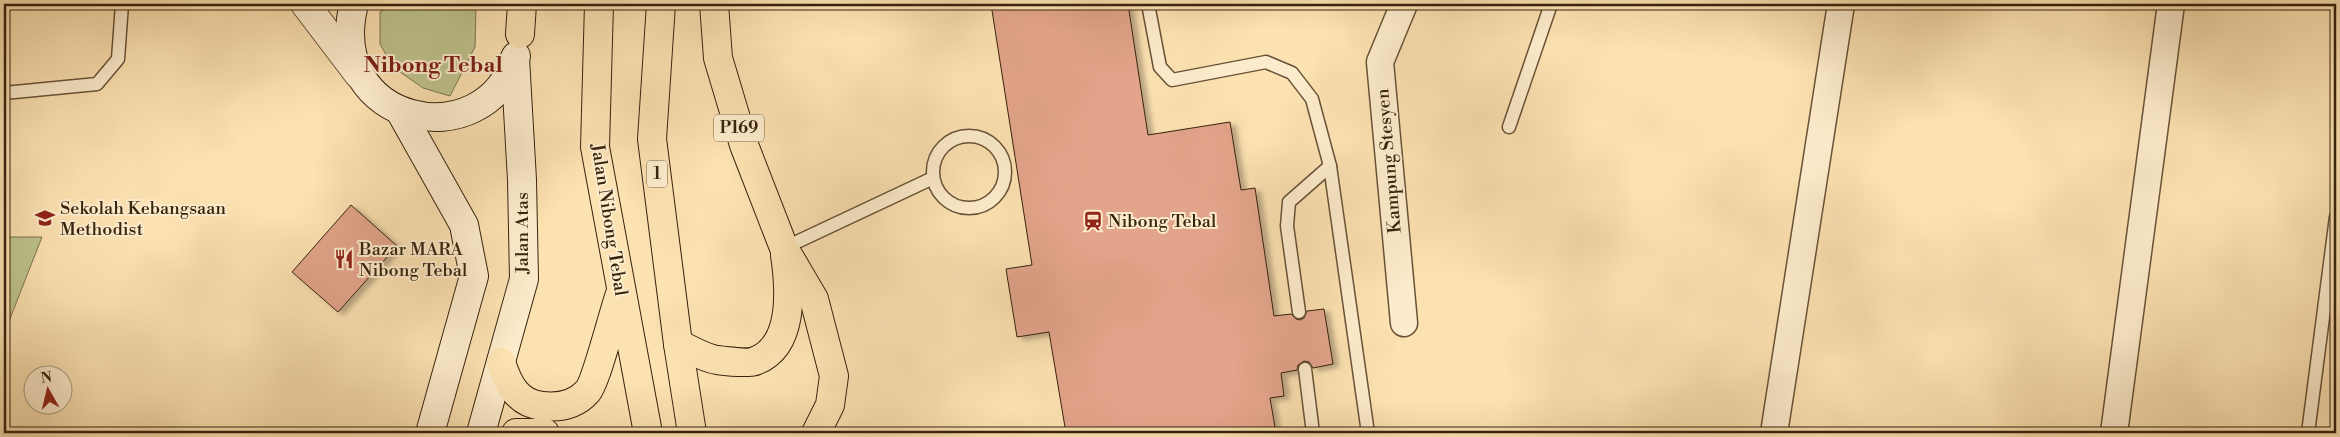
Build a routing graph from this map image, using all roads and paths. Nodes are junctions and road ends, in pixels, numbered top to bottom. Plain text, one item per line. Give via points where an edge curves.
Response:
1 (122, 4) edge
2 (305, 4) edge
3 (354, 4) edge
4 (514, 4) edge
5 (522, 4) edge
6 (598, 4) edge
7 (661, 4) edge
8 (714, 4) edge
9 (1148, 4) edge
10 (1404, 4) edge
11 (1551, 4) edge
12 (1841, 4) edge
13 (2171, 4) edge
14 (517, 46) junction
15 (359, 75) junction
16 (4, 93) edge
17 (400, 111) junction
18 (1509, 127) dead end
19 (1330, 166) junction
20 (933, 178) junction
21 (2336, 217) edge
22 (784, 248) junction
23 (620, 291) junction
24 (1299, 312) dead end
25 (1404, 323) dead end
26 (678, 344) junction
27 (501, 362) junction
28 (1305, 369) dead end
29 (430, 433) edge
30 (481, 433) edge
31 (516, 433) edge
32 (545, 433) edge
33 (648, 433) edge
34 (692, 433) edge
35 (816, 433) edge
36 (1313, 433) edge
37 (1368, 433) edge
38 (1774, 433) edge
39 (2114, 433) edge
40 (2308, 433) edge

1 - 16 lane via 118,59 97,84
2 - 15 main road
3 - 15 main road via 349,24 350,50
4 - 14 main road
5 - 14 highway, Jalan Atas
6 - 23 highway, Jalan Nibong Tebal via 595,147
7 - 26 highway, 1 via 652,139
8 - 22 highway, P169 via 718,58 744,145
9 - 19 lane via 1160,67 1172,80 1266,62 1292,73 1312,99
10 - 25 street, Kampung Stesyen via 1380,62
11 - 18 lane
12 - 38 street
13 - 39 street
14 - 17 main road via 503,84 482,103 456,115 427,118
14 - 27 main road, Jalan Atas via 524,280
15 - 17 main road via 376,96
17 - 29 main road via 464,225 474,276
19 - 24 lane via 1289,202 1287,226
19 - 37 lane
20 - 20 lane via 933,166 946,144 970,136 982,138 992,145 1001,155 1005,167 1005,179 992,201 968,209 945,200
20 - 22 lane
21 - 40 lane
22 - 26 highway via 790,284 785,323 776,348 754,362 744,362 715,360
22 - 35 highway, P169 via 814,298 834,376 830,405
23 - 27 highway via 589,391 575,402 558,408 524,401 508,384
23 - 33 highway, Jalan Nibong Tebal
26 - 34 highway, 1
27 - 30 main road, Jalan Atas
28 - 36 lane
31 - 32 highway

